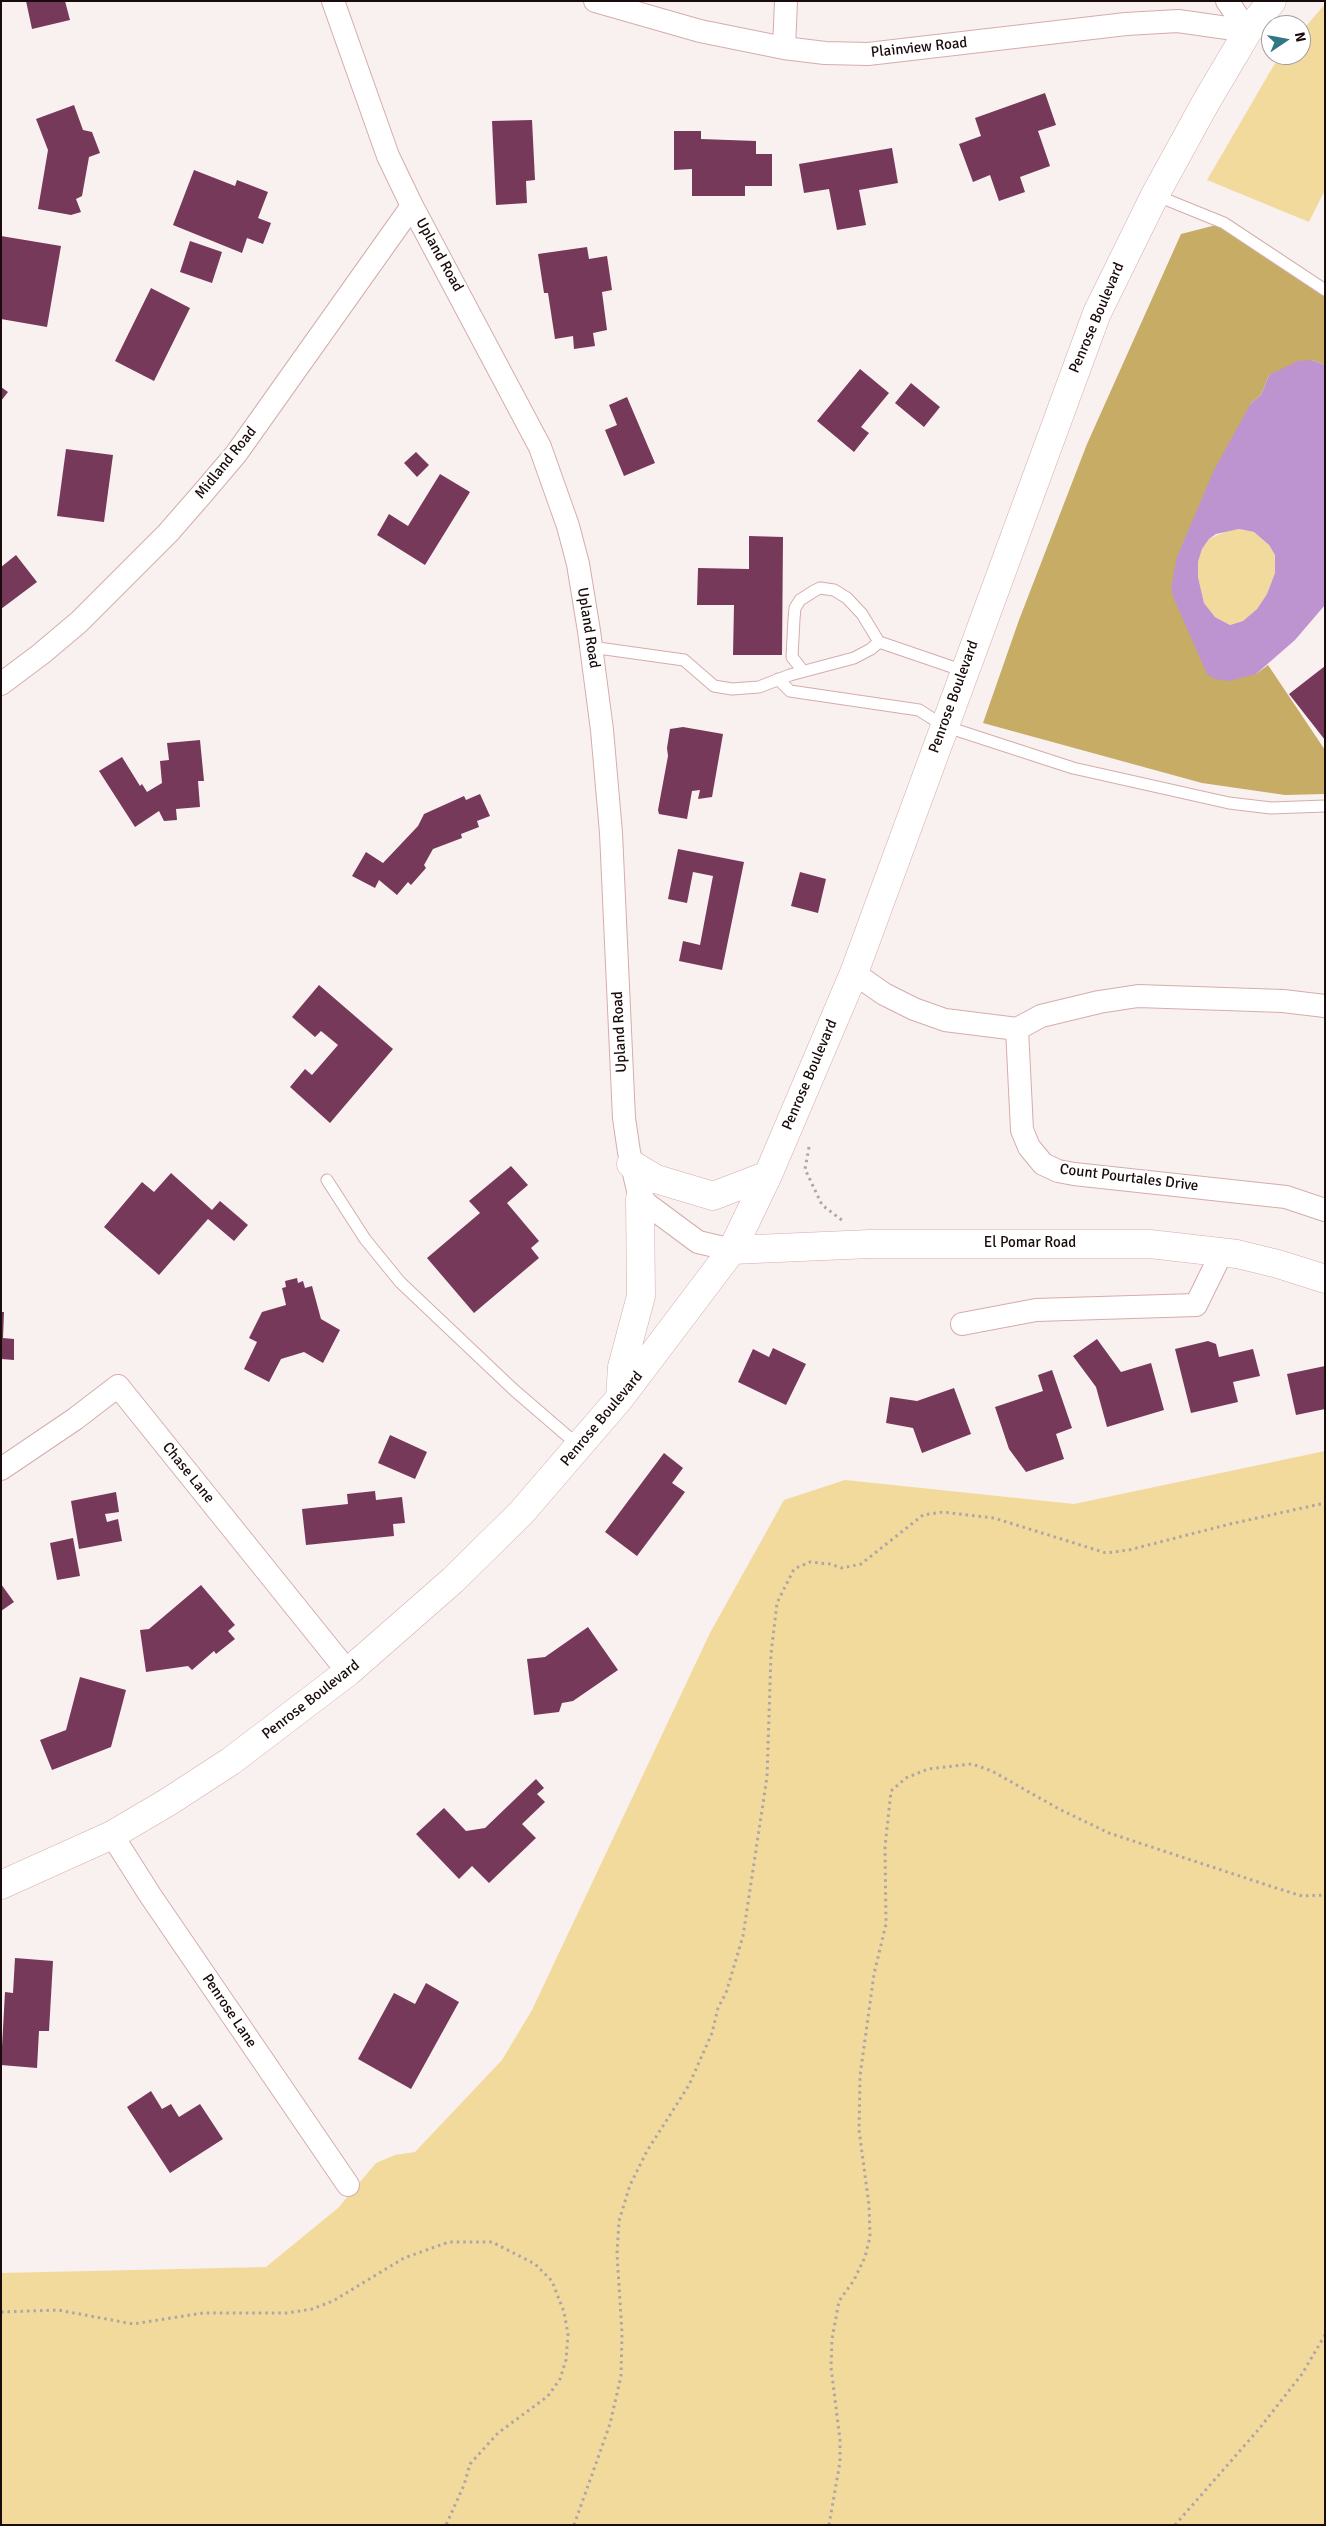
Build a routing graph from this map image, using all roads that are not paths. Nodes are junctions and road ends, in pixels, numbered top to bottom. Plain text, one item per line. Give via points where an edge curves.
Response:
1 (333, 1) edge
2 (595, 1) edge
3 (786, 1) edge
4 (1227, 1) edge
5 (1272, 1) edge
6 (1248, 31) junction
7 (784, 48) junction
8 (1155, 195) junction
9 (412, 206) junction
10 (1325, 290) edge
11 (878, 642) junction
12 (591, 647) junction
13 (803, 671) junction
14 (964, 671) junction
15 (778, 679) junction
16 (1, 684) edge
17 (944, 726) junction
18 (1325, 806) edge
19 (854, 973) junction
20 (1325, 1006) edge
21 (1017, 1029) junction
22 (632, 1164) junction
23 (768, 1175) junction
24 (327, 1180) dead end
25 (640, 1199) junction
26 (1325, 1210) edge
27 (732, 1250) junction
28 (1222, 1252) junction
29 (1325, 1278) edge
30 (962, 1324) dead end
31 (620, 1398) junction
32 (580, 1447) junction
33 (1, 1469) edge
34 (348, 1672) junction
35 (112, 1835) junction
36 (1, 1885) edge
37 (348, 2185) dead end

1 - 9 street, Upland Road via 388,156
2 - 7 street, Plainview Road via 700,31
3 - 7 street
4 - 6 street
5 - 6 street, Penrose Boulevard
6 - 7 street, Plainview Road via 1178,21 1126,24 868,54
6 - 8 street, Penrose Boulevard
8 - 10 lane via 1224,223
8 - 14 street, Penrose Boulevard via 1097,313
9 - 12 street, Upland Road via 540,447 578,564
9 - 16 street, Midland Road via 236,454 196,501 79,622
11 - 13 lane via 854,658
11 - 13 lane via 862,614 847,598 834,590 814,590 800,600 794,619 792,657
11 - 14 lane
12 - 15 lane via 684,660 714,686 748,689
12 - 22 street, Upland Road via 611,833 624,1118
13 - 15 lane
14 - 17 street, Penrose Boulevard
15 - 17 lane via 790,691 919,710
17 - 18 lane via 1073,768 1229,803 1271,808
17 - 19 street, Penrose Boulevard
19 - 21 street via 884,994 945,1020
19 - 23 street, Penrose Boulevard
20 - 21 street via 1263,1000 1138,996 1041,1016
21 - 26 street, Count Pourtales Drive via 1022,1130 1029,1147 1043,1164 1074,1174 1286,1197
22 - 23 street via 656,1179 713,1196
22 - 25 street, Upland Road
23 - 27 street, Penrose Boulevard
24 - 32 lane via 364,1239 400,1282 514,1390
25 - 27 street via 698,1242
25 - 31 street via 641,1296 622,1367
27 - 28 street, El Pomar Road via 870,1244 1091,1243 1150,1244
27 - 31 street, Penrose Boulevard
28 - 29 street, El Pomar Road
28 - 30 street via 1196,1305 1036,1310
31 - 32 street, Penrose Boulevard
32 - 34 street, Penrose Boulevard via 497,1538
33 - 34 street, Chase Lane via 118,1386
34 - 35 street, Penrose Boulevard via 231,1762
35 - 36 street, Penrose Boulevard
35 - 37 street, Penrose Lane

